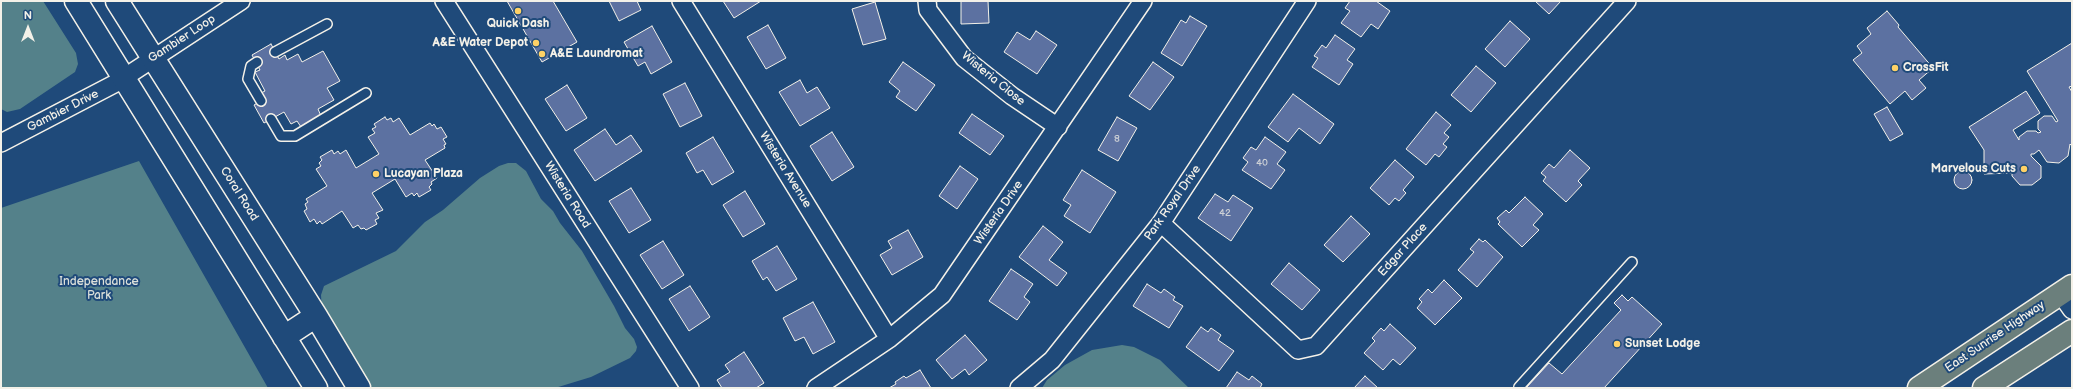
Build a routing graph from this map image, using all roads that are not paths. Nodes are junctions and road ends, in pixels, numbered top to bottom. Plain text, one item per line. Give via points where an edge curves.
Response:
1 (76, 1) edge
2 (117, 1) edge
3 (241, 1) edge
4 (444, 1) edge
5 (681, 1) edge
6 (926, 1) edge
7 (1143, 1) edge
8 (1307, 1) edge
9 (1627, 1) edge
10 (327, 24) dead end
11 (275, 52) dead end
12 (152, 58) junction
13 (257, 62) dead end
14 (124, 78) junction
15 (366, 93) dead end
16 (261, 101) dead end
17 (271, 119) dead end
18 (1058, 127) junction
19 (1, 142) edge
20 (1161, 223) junction
21 (1632, 262) dead end
22 (2068, 296) edge
23 (316, 316) junction
24 (2072, 331) edge
25 (284, 337) junction
26 (889, 339) junction
27 (316, 388) edge
28 (359, 388) edge
29 (690, 388) edge
30 (816, 388) edge
31 (1019, 388) edge
32 (1520, 388) edge
33 (1919, 388) edge
34 (1984, 388) edge

1 - 14 main road
2 - 12 main road, Coral Road
3 - 12 street, Gambier Loop
4 - 29 street, Wisteria Road
5 - 26 street, Wisteria Avenue
6 - 18 street, Wisteria Close via 928,10 964,58 1012,96
7 - 18 street, Wisteria Drive
8 - 20 street, Park Royal Drive
9 - 20 street, Edgar Place via 1316,346 1298,350
10 - 11 lane
12 - 14 street, Gambier Loop
12 - 23 main road, Coral Road
13 - 16 lane via 251,66 248,79
14 - 19 street, Gambier Drive
14 - 25 main road
15 - 17 lane via 295,136 281,136
18 - 26 street, Wisteria Drive via 942,295
20 - 31 street, Park Royal Drive via 1052,360
21 - 32 lane
22 - 33 main road, East Sunrise Highway
23 - 25 main road
23 - 28 main road, Coral Road
24 - 34 main road
25 - 27 main road
26 - 30 street, Wisteria Drive

